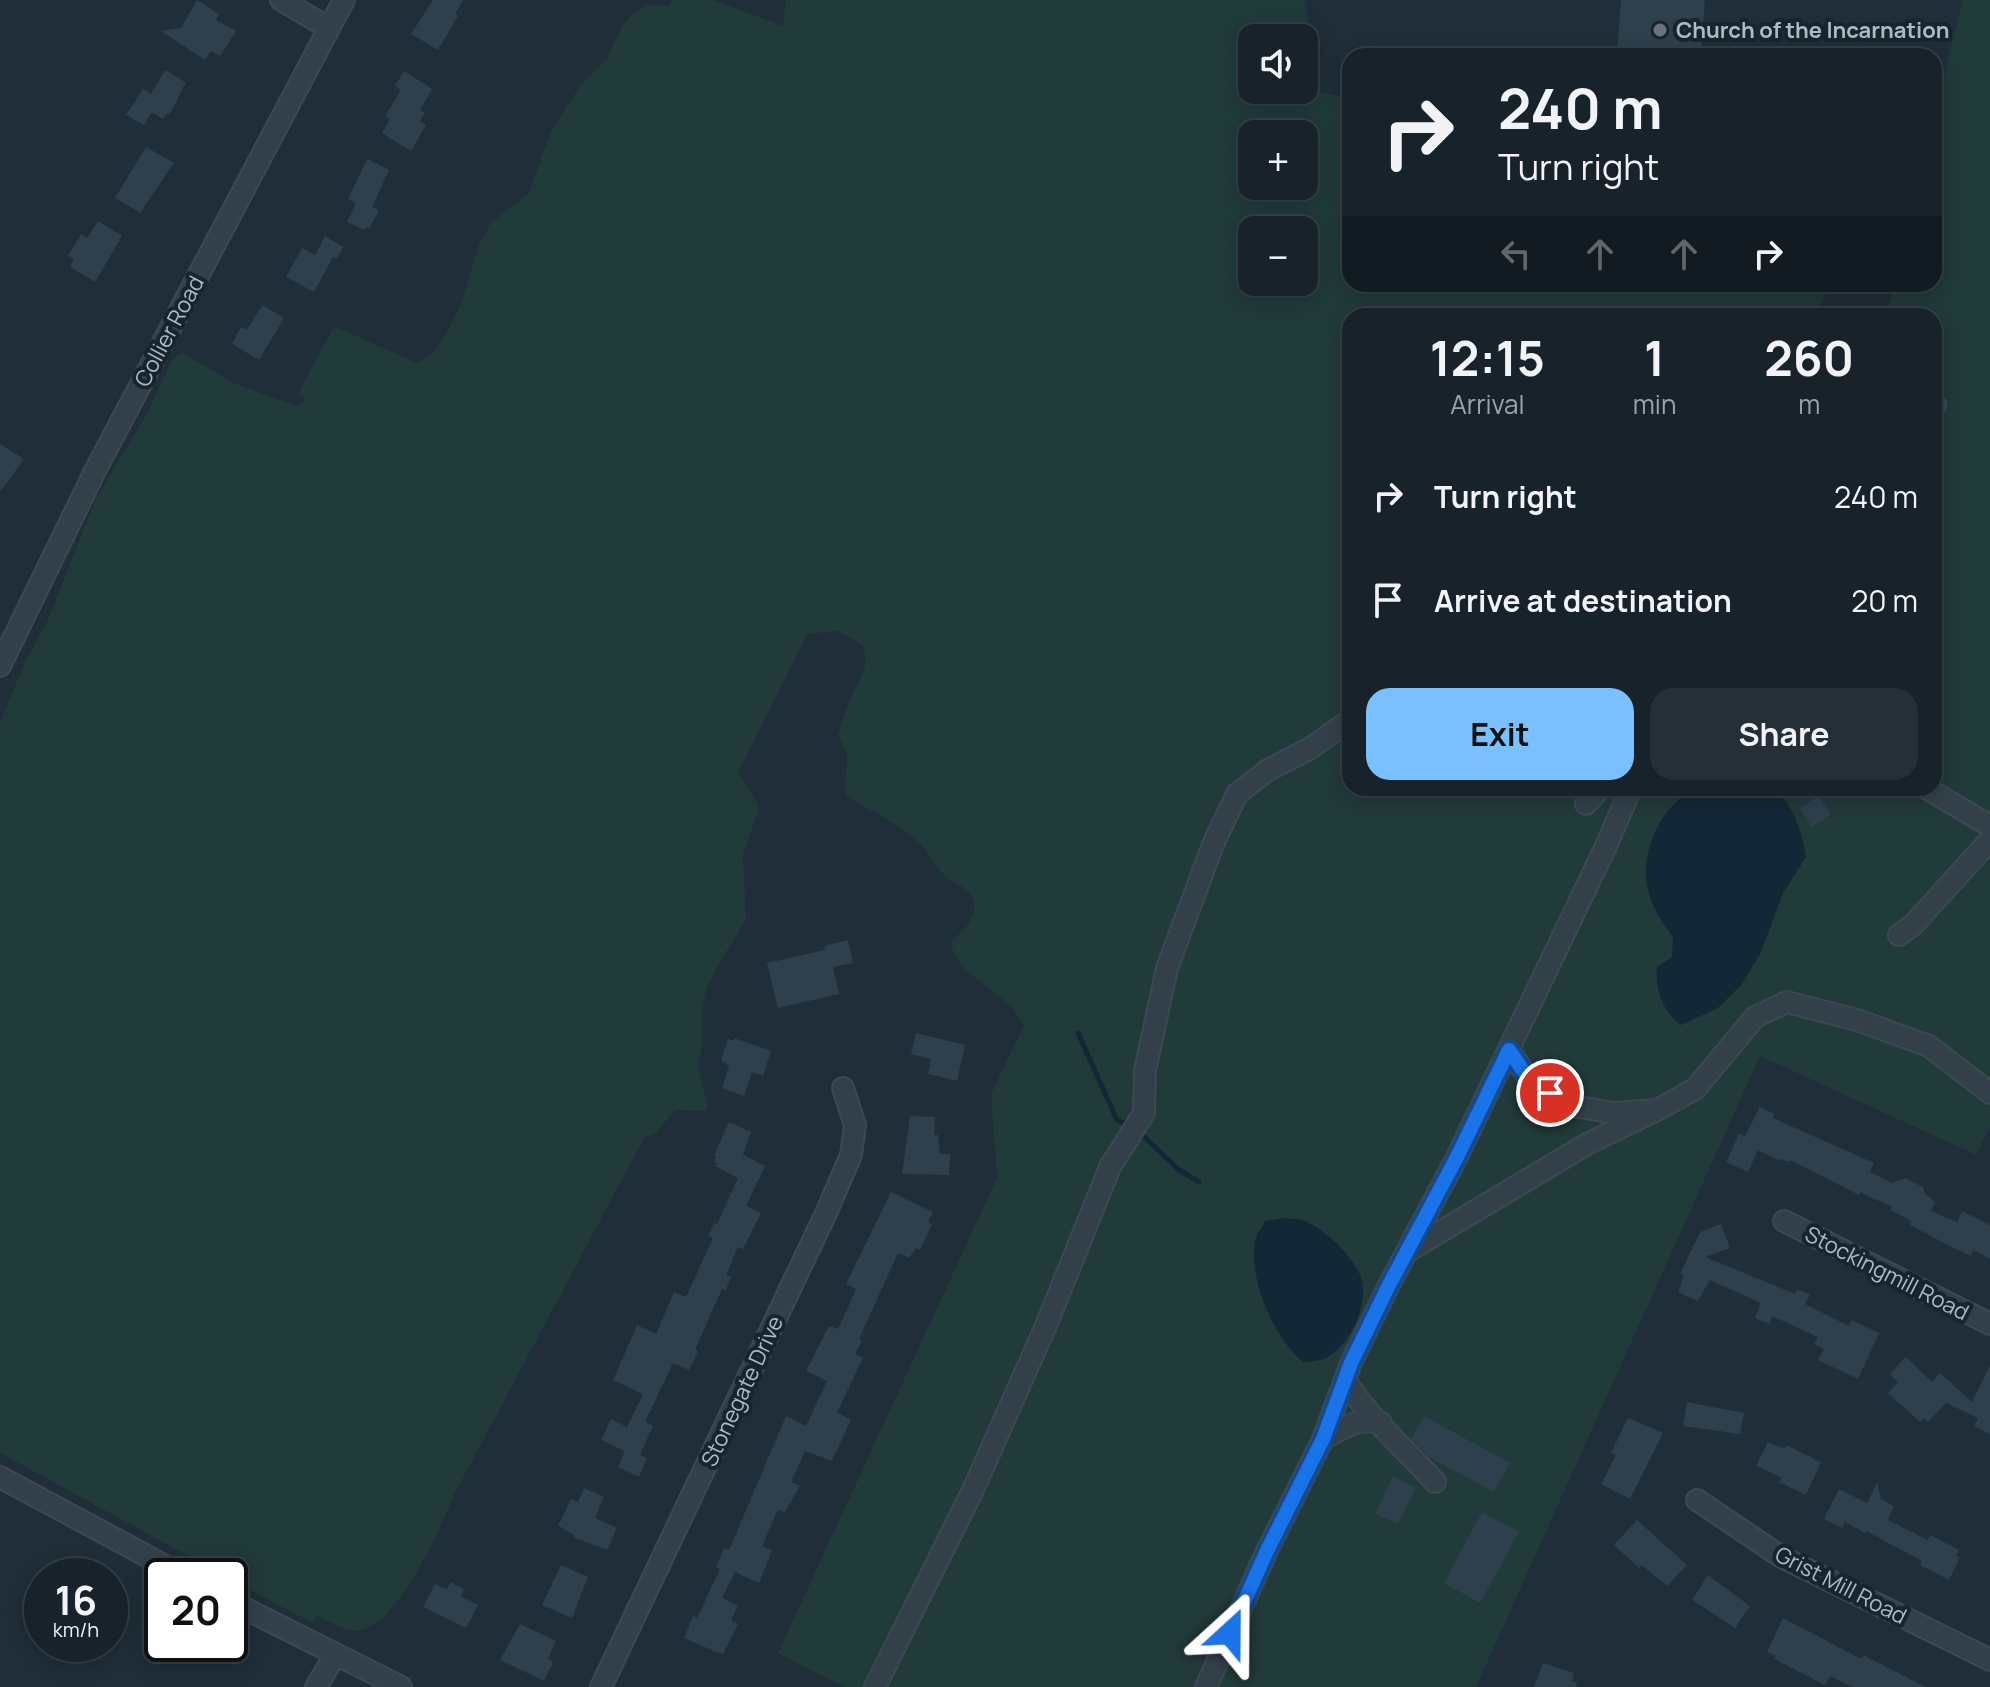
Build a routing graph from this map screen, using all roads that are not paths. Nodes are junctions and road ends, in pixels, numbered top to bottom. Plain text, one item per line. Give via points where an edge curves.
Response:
1 (281, 0) edge
2 (344, 0) edge
3 (327, 27) junction
4 (0, 666) edge
5 (1342, 726) edge
6 (1629, 796) edge
7 (1939, 796) edge
8 (1990, 826) edge
9 (1990, 840) edge
10 (1899, 935) dead end
11 (1509, 1050) junction
12 (843, 1088) dead end
13 (1990, 1093) edge
14 (1657, 1110) junction
15 (1784, 1221) dead end
16 (1406, 1252) junction
17 (1990, 1324) edge
18 (1345, 1380) junction
19 (1381, 1423) junction
20 (1323, 1439) junction
21 (0, 1477) edge
22 (1435, 1482) dead end
23 (1697, 1500) dead end
24 (151, 1558) edge
25 (248, 1610) edge
26 (335, 1655) junction
27 (1990, 1660) edge
28 (316, 1687) edge
29 (401, 1687) edge
30 (601, 1687) edge
31 (875, 1687) edge
32 (1206, 1687) edge

1 - 3 street
2 - 3 street, Collier Road
3 - 4 street, Collier Road via 97,467
5 - 31 street via 1237,794 1167,968 1145,1071 1144,1113 1093,1206 973,1490
6 - 11 street
7 - 8 street
9 - 10 street
11 - 14 street via 1531,1082 1569,1105 1613,1113
11 - 16 street
12 - 30 street, Stonegate Drive via 855,1125 851,1155
13 - 14 street via 1929,1046 1787,1002 1755,1017 1695,1089
14 - 16 street via 1587,1144
15 - 17 street, Stockingmill Road
16 - 18 street
18 - 19 street via 1362,1407
18 - 20 street
19 - 20 street via 1367,1419
19 - 22 street
20 - 32 street
21 - 24 street
23 - 27 street, Grist Mill Road via 1780,1556
25 - 26 street
26 - 28 street
26 - 29 street

